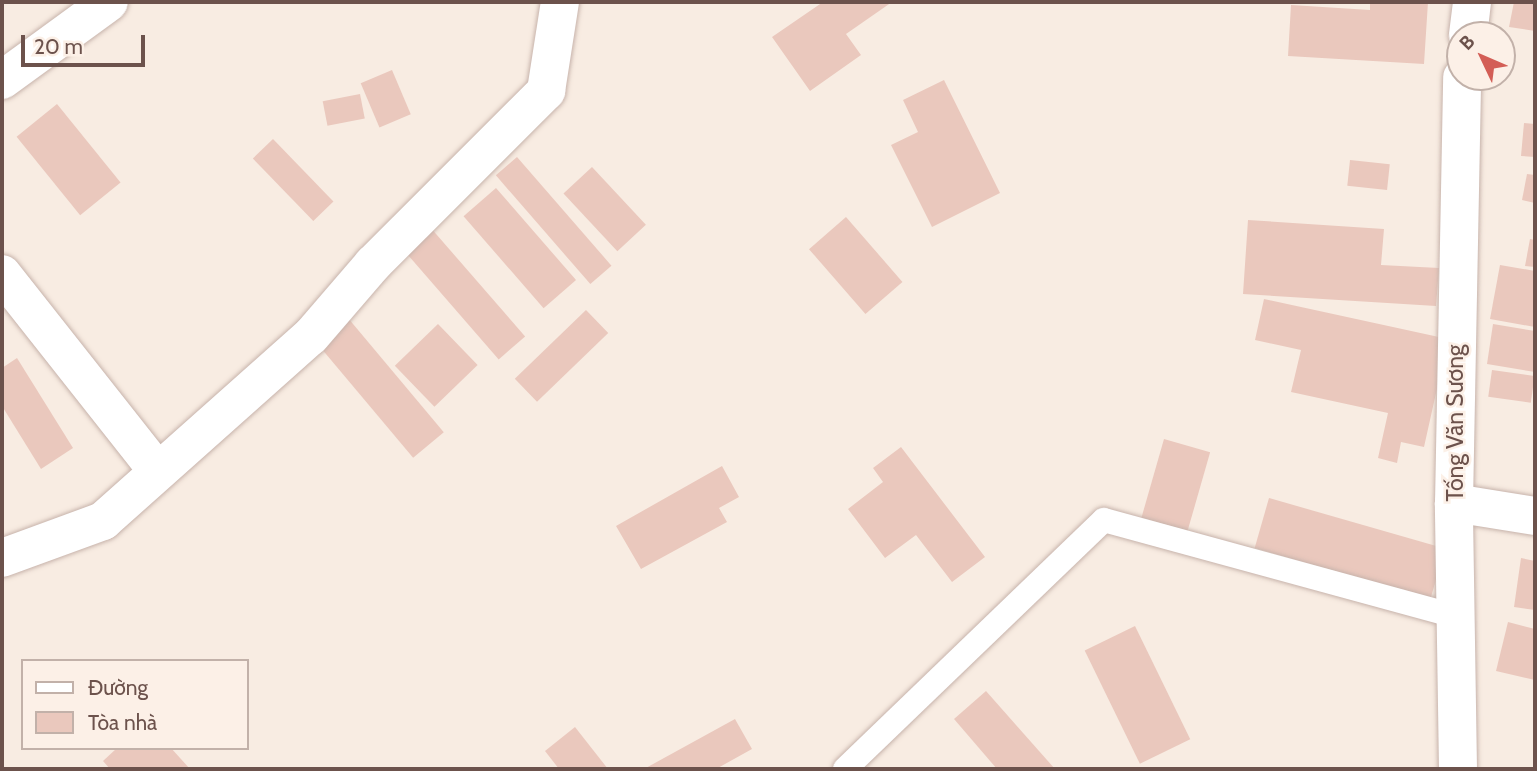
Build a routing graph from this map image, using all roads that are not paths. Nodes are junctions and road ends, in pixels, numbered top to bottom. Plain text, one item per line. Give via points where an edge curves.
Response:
1 (110, 2) edge
2 (561, 2) edge
3 (1472, 2) edge
4 (1470, 21) edge
5 (2, 80) edge
6 (1462, 91) edge
7 (2, 274) edge
8 (156, 470) junction
9 (1454, 503) junction
10 (1535, 516) edge
11 (2, 558) edge
12 (1456, 616) junction
13 (845, 769) edge
14 (1458, 769) edge

1 - 5 street
2 - 8 street via 546,91 373,264 311,336
3 - 4 street
6 - 9 street, Tống Văn Sương
7 - 8 street
8 - 11 street via 103,521
9 - 10 street
9 - 12 street, Tống Văn Sương
12 - 13 lane via 1104,520
12 - 14 street, Tống Văn Sương

